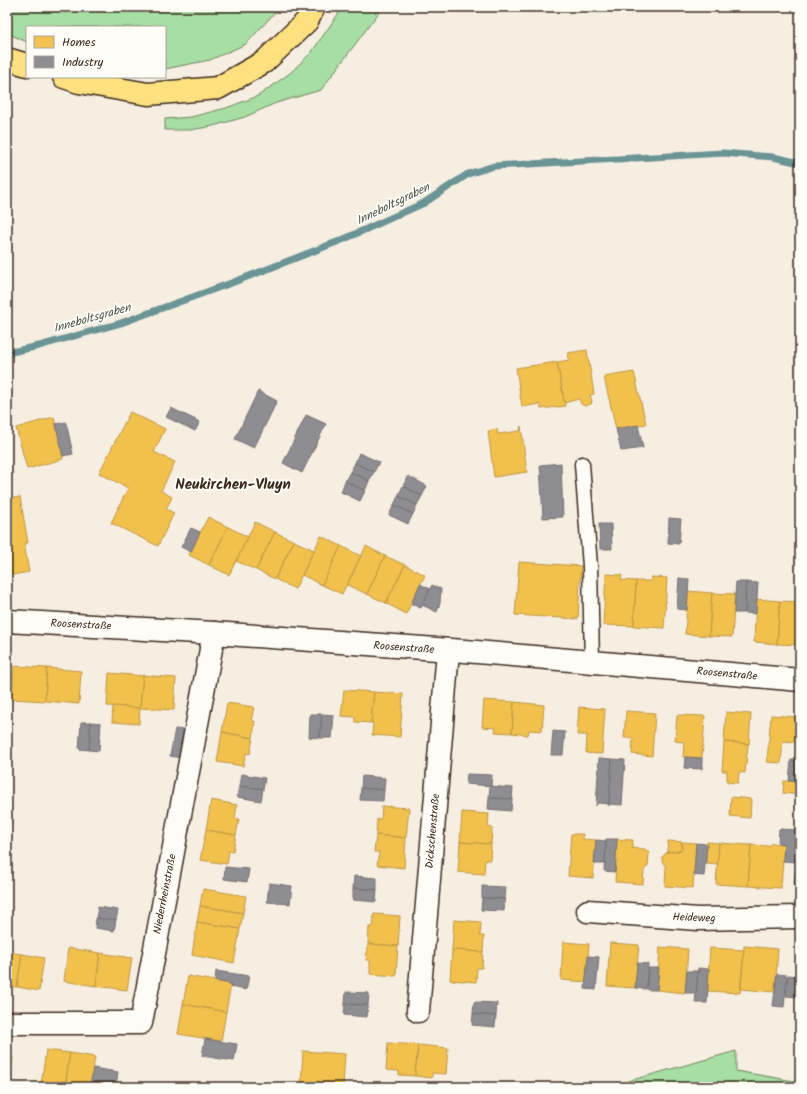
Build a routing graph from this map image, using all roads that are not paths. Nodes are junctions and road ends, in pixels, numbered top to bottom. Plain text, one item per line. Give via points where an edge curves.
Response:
1 (314, 7) edge
2 (7, 59) edge
3 (26, 65) edge
4 (67, 78) edge
5 (582, 464) dead end
6 (7, 621) edge
7 (214, 633) junction
8 (448, 651) junction
9 (592, 663) junction
10 (800, 680) edge
11 (588, 911) dead end
12 (800, 917) edge
13 (418, 1011) dead end
14 (7, 1023) edge

1 - 4 main road via 307,21 264,62 218,88 148,94
2 - 3 main road
5 - 9 lane via 590,566
6 - 7 street, Roosenstraße
7 - 8 street, Roosenstraße
7 - 14 street, Niederrheinstraße via 141,1023
8 - 9 street, Roosenstraße
8 - 13 street, Dickschenstraße
9 - 10 street, Roosenstraße
11 - 12 street, Heideweg via 698,919

